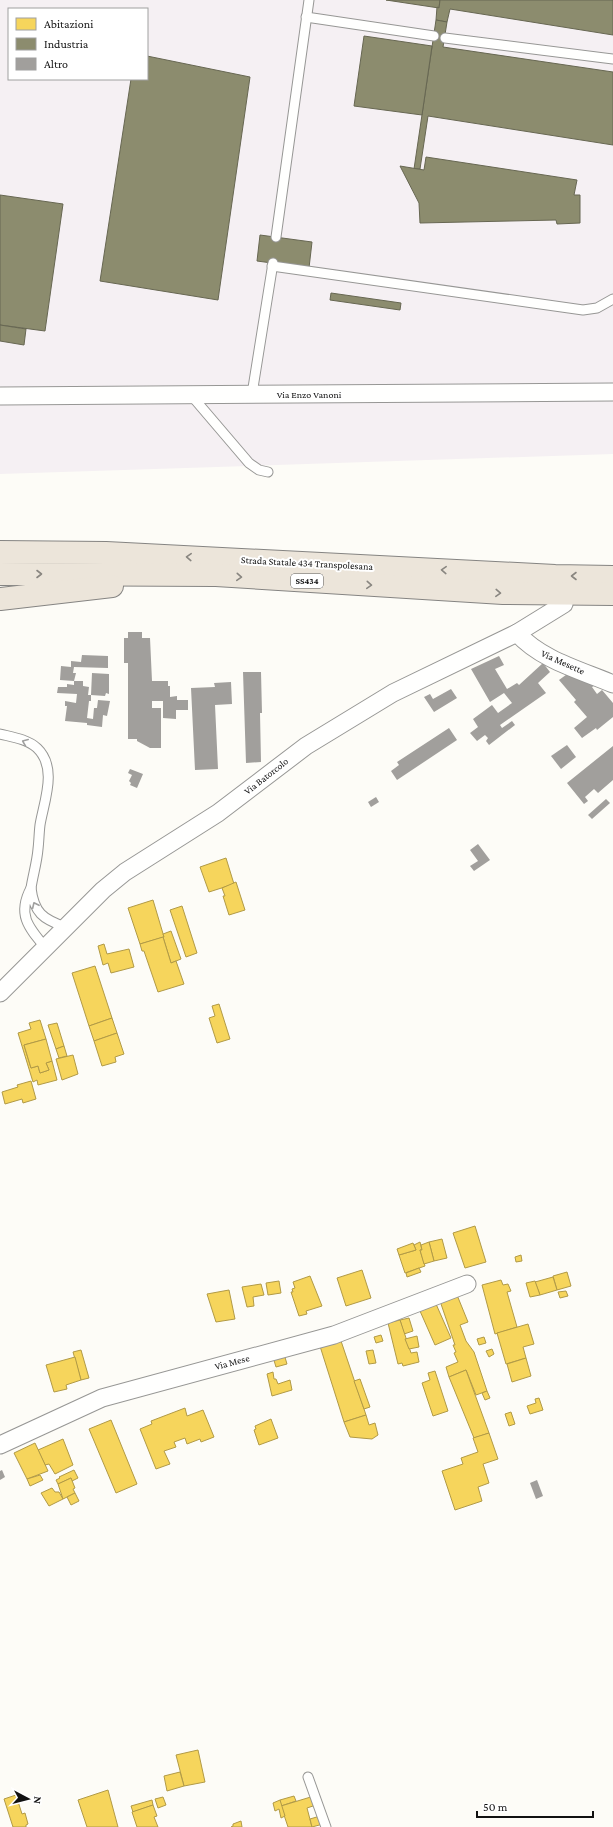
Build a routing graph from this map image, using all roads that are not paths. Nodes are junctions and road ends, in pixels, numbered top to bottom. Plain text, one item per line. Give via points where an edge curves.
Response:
1 (309, 0) edge
2 (306, 17) junction
3 (434, 36) dead end
4 (445, 38) dead end
5 (613, 59) edge
6 (276, 237) dead end
7 (613, 299) edge
8 (613, 392) edge
9 (252, 394) junction
10 (191, 395) junction
11 (2, 396) edge
12 (268, 472) dead end
13 (0, 537) edge
14 (0, 552) edge
15 (106, 553) junction
16 (0, 574) edge
17 (216, 575) junction
18 (613, 577) edge
19 (613, 594) edge
20 (0, 599) edge
21 (564, 604) dead end
22 (517, 633) junction
23 (613, 684) edge
24 (0, 734) edge
25 (31, 888) junction
26 (65, 927) junction
27 (45, 947) junction
28 (0, 993) edge
29 (467, 1284) dead end
30 (0, 1445) edge
31 (308, 1777) dead end
32 (326, 1827) edge

1 - 2 lane
2 - 3 lane
2 - 6 lane
4 - 5 lane
7 - 9 lane via 597,308 583,310 272,264
8 - 9 street, Via Enzo Vanoni
9 - 10 street, Via Enzo Vanoni
10 - 11 street, Via Enzo Vanoni
10 - 12 lane via 249,463 259,470
13 - 15 highway via 86,541
14 - 15 highway, Strada Statale 434 Transpolesana / SS434
18 -> 15 highway, Strada Statale 434 Transpolesana / SS434
16 -> 17 highway, Strada Statale 434 Transpolesana / SS434
17 -> 19 highway, Strada Statale 434 Transpolesana / SS434 via 503,593
17 - 20 highway
21 - 22 street, Via Batorcolo
22 - 23 street, Via Mesette via 540,653
22 - 26 street, Via Batorcolo via 393,693 306,746 218,813 125,872
25 -> 24 lane via 48,788 47,769 37,749 28,742
26 -> 25 lane via 48,921 40,914 32,900
25 - 27 lane via 24,901 24,912 28,925
26 - 27 street, Via Batorcolo
27 - 28 street, Via Batorcolo
29 - 30 street, Via Mese via 334,1335 102,1398
31 - 32 lane

